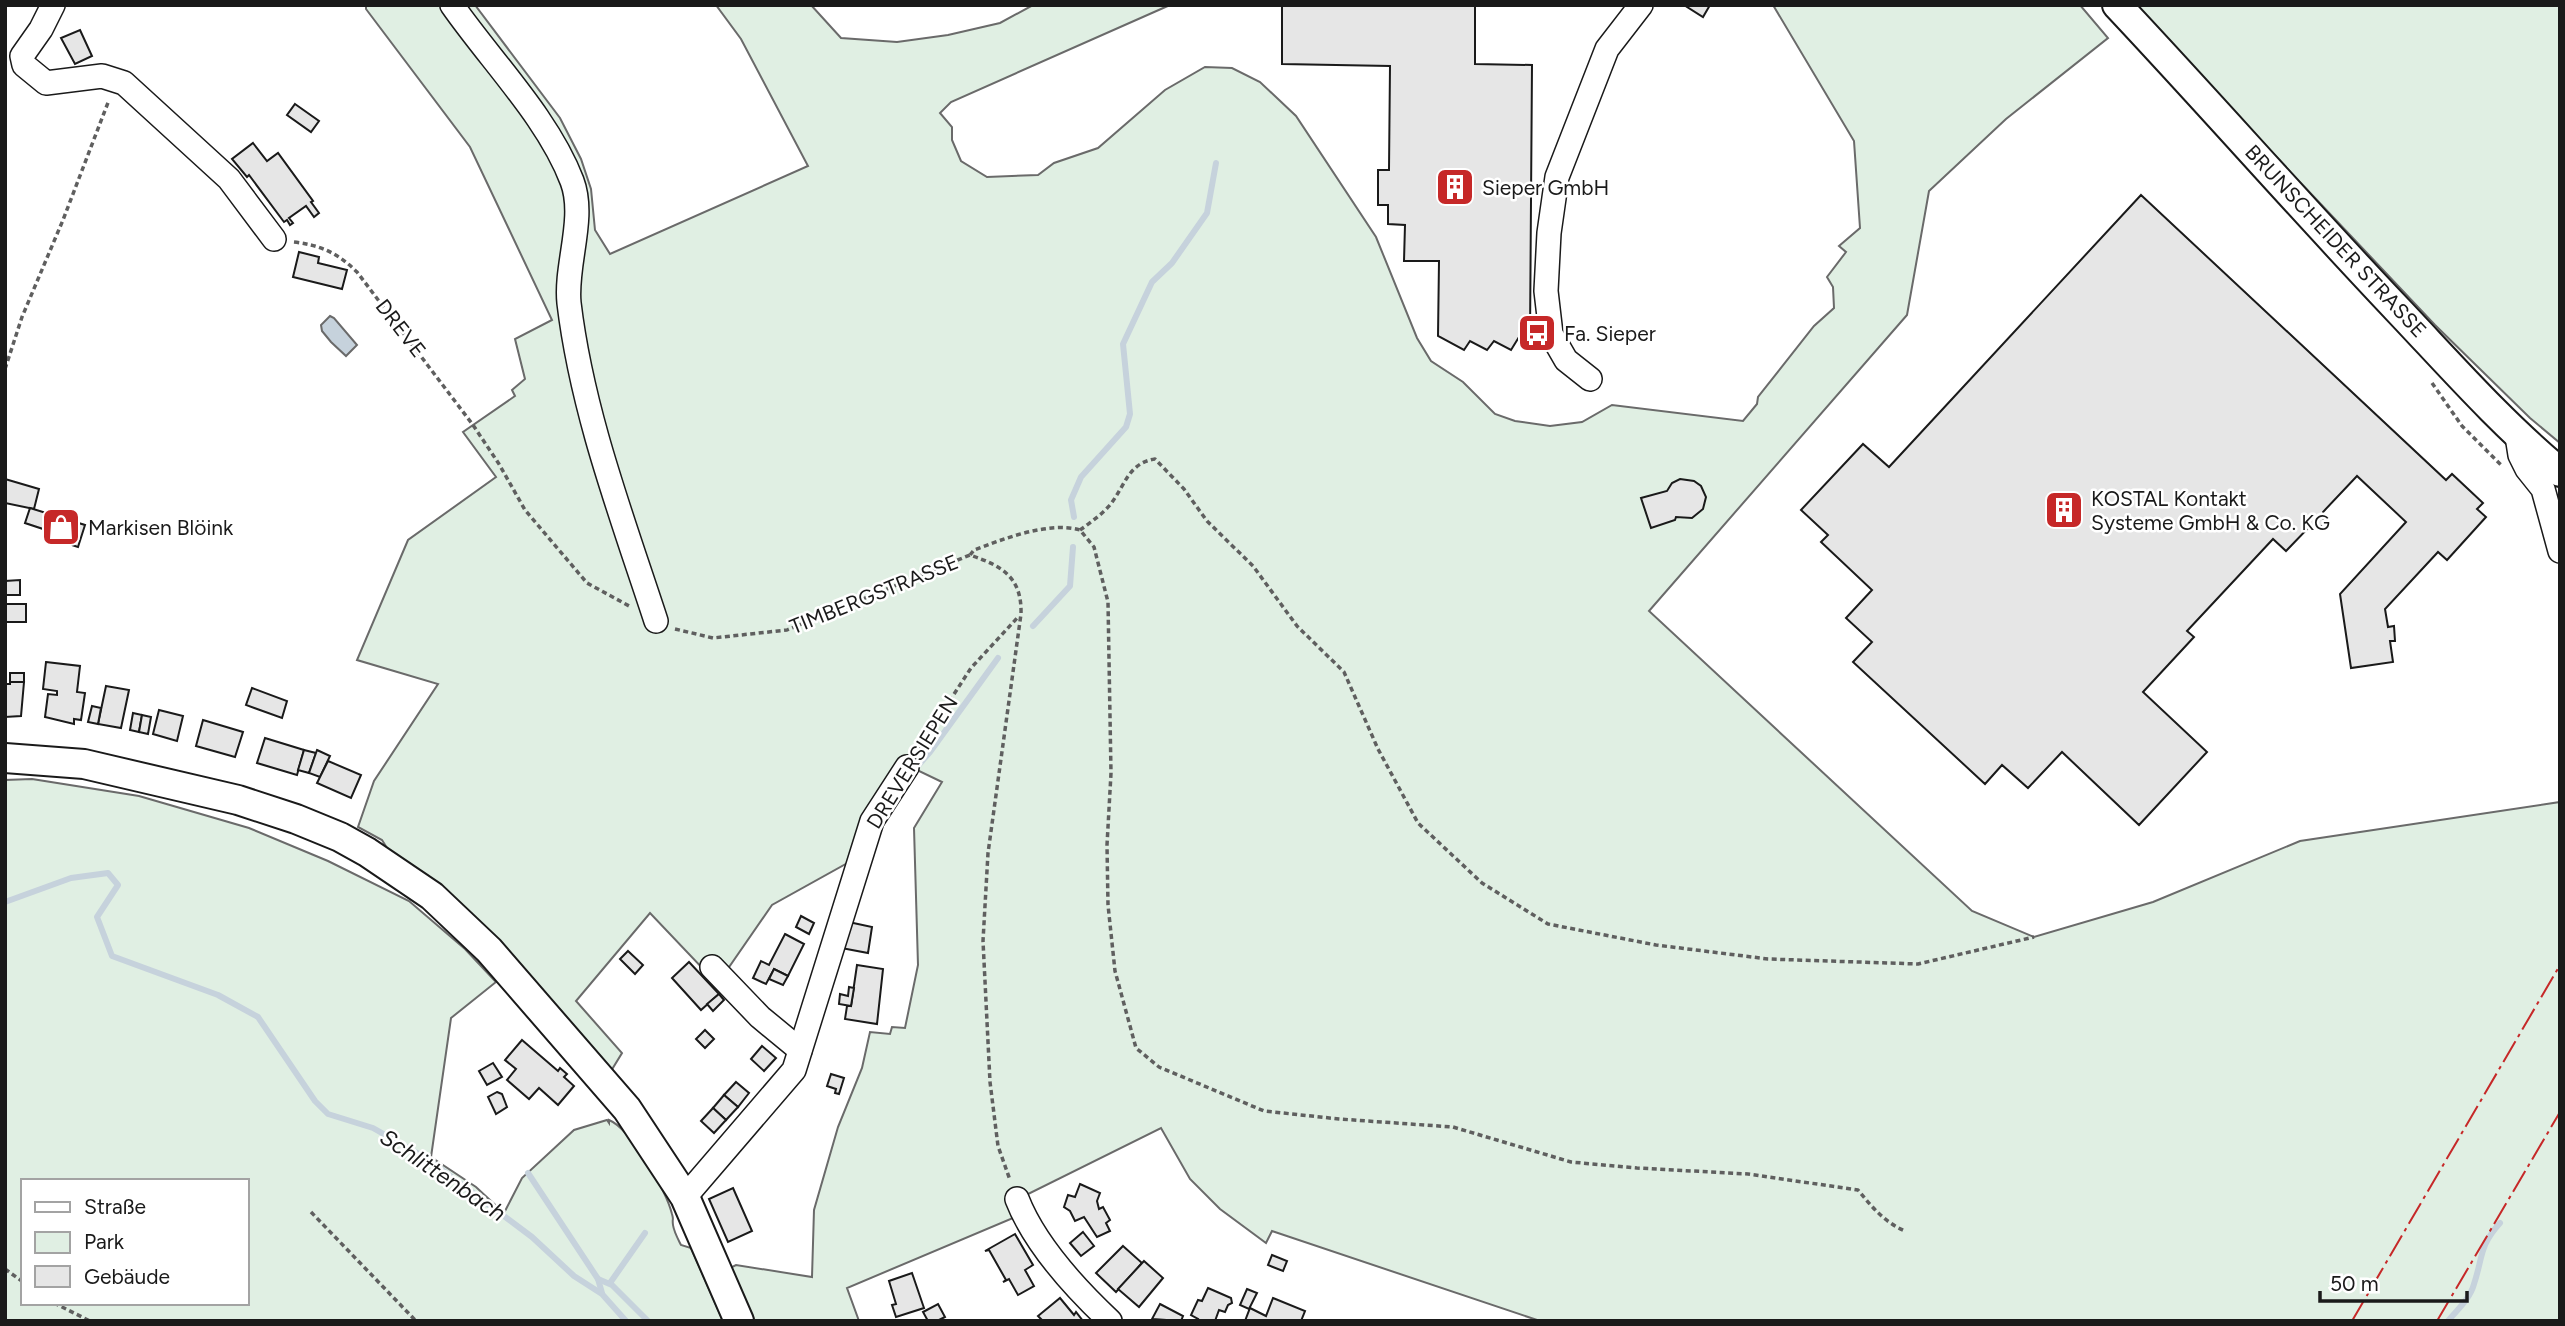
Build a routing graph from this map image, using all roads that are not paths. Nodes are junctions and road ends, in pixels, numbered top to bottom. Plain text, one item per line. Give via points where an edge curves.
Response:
1 (52, 5) edge
2 (452, 5) edge
3 (1641, 5) edge
4 (2117, 5) edge
5 (274, 239) road end
6 (1590, 379) dead end
7 (2517, 436) junction
8 (2560, 472) edge
9 (2560, 551) edge
10 (656, 621) road end
11 (5, 758) edge
12 (907, 767) road end
13 (712, 967) dead end
14 (800, 1050) junction
15 (685, 1197) junction
16 (1017, 1199) road end
17 (739, 1321) edge
18 (1110, 1321) edge

1 - 5 street via 22,57 24,65 46,83 102,76 124,83 229,179
2 - 10 street via 548,133 573,183 577,219 569,300 585,393
3 - 6 street via 1607,49 1557,177 1549,233 1546,291 1551,334 1566,360
4 - 7 main road, BRUNSCHEIDER STRASSE
7 - 8 main road, BRUNSCHEIDER STRASSE
7 - 9 street via 2520,455 2543,489
11 - 15 main road via 84,764 238,800 340,838 389,866 432,896 498,960 627,1109
12 - 14 street, DREVERSIEPEN via 872,821
13 - 14 street
14 - 15 street, DREVERSIEPEN via 794,1070
15 - 17 main road
16 - 18 street via 1056,1263

